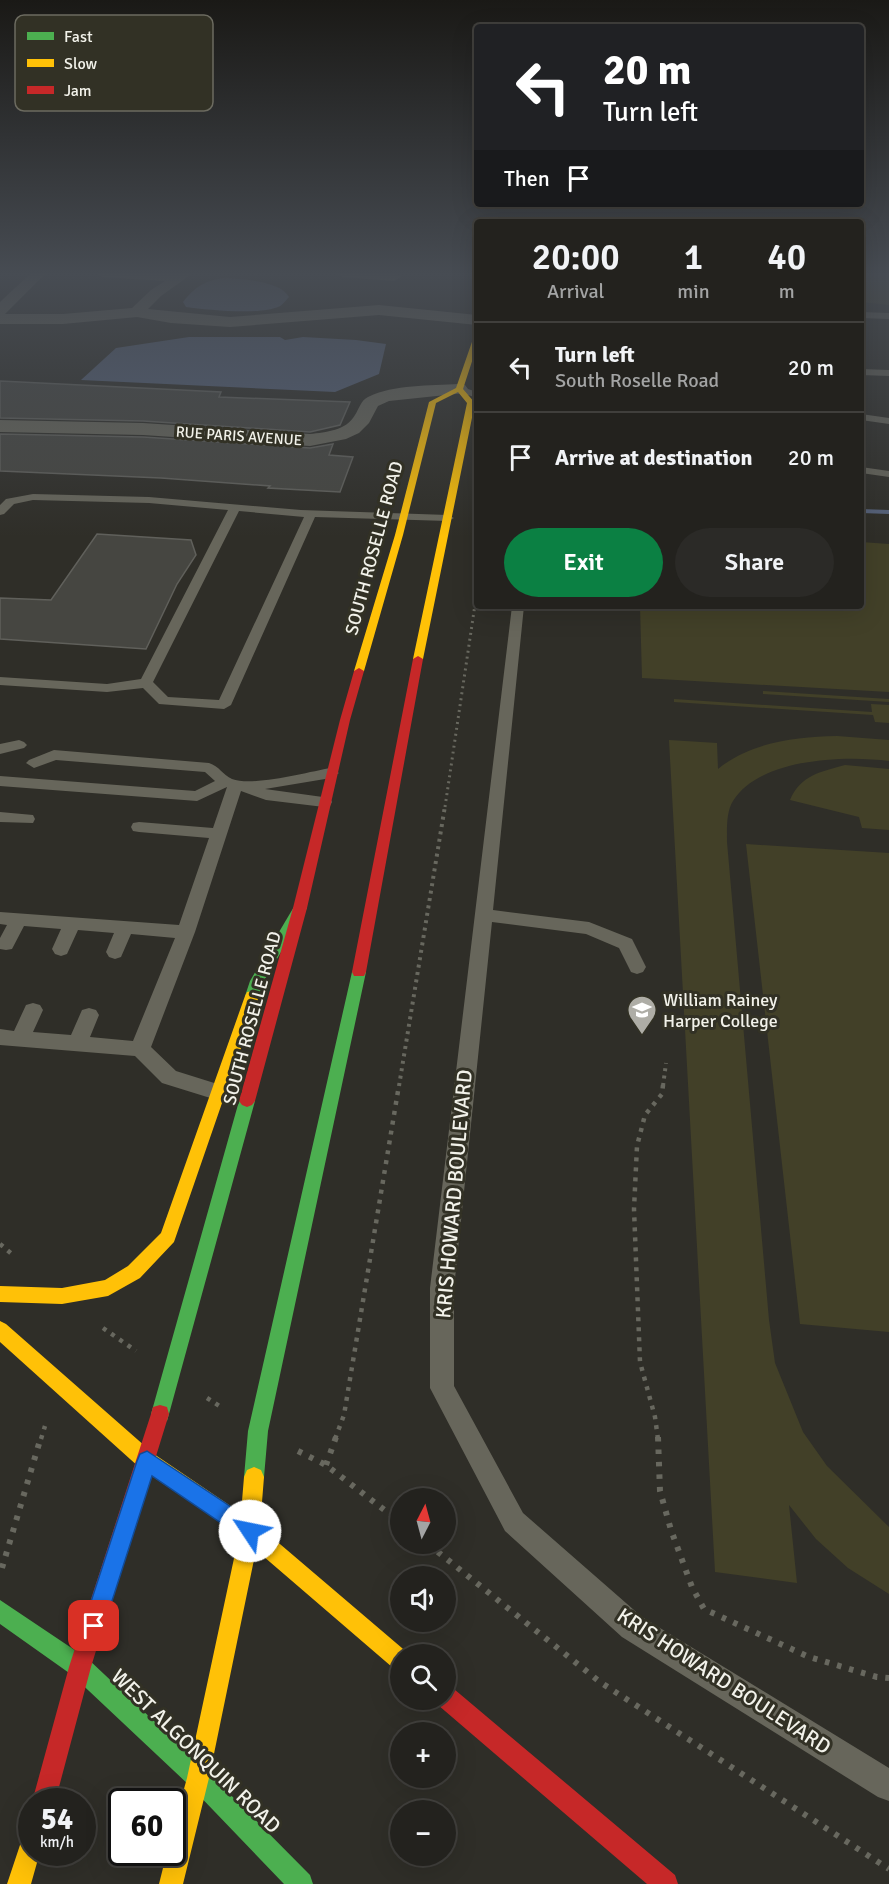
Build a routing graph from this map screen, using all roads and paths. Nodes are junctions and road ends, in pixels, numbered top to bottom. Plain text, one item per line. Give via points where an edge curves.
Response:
1 (474, 364) edge
2 (864, 372) edge
3 (889, 373) edge
4 (471, 391) edge
5 (864, 418) edge
6 (889, 421) edge
7 (0, 426) edge
8 (864, 470) edge
9 (889, 474) edge
10 (236, 507) junction
11 (0, 512) edge
12 (310, 513) junction
13 (403, 516) junction
14 (448, 518) junction
15 (474, 609) edge
16 (518, 609) edge
17 (0, 681) edge
18 (146, 683) junction
19 (19, 745) dead end
20 (3, 754) edge
21 (34, 763) dead end
22 (331, 773) junction
23 (0, 781) edge
24 (236, 785) junction
25 (324, 802) junction
26 (0, 817) edge
27 (27, 819) dead end
28 (139, 827) dead end
29 (220, 834) junction
30 (300, 908) junction
31 (483, 915) junction
32 (0, 918) edge
33 (20, 919) junction
34 (72, 923) junction
35 (124, 927) junction
36 (186, 932) junction
37 (6, 944) dead end
38 (61, 948) dead end
39 (115, 952) dead end
40 (637, 966) dead end
41 (33, 1010) dead end
42 (88, 1015) dead end
43 (0, 1036) edge
44 (21, 1038) junction
45 (76, 1044) junction
46 (140, 1049) junction
47 (666, 1063) dead end
48 (220, 1093) junction
49 (0, 1294) edge
50 (104, 1328) dead end
51 (0, 1330) edge
52 (123, 1342) dead end
53 (60, 1384) junction
54 (147, 1461) junction
55 (390, 1514) edge
56 (250, 1531) junction
57 (440, 1554) edge
58 (0, 1575) edge
59 (0, 1611) edge
60 (390, 1650) edge
61 (80, 1667) junction
62 (889, 1678) edge
63 (456, 1706) edge
64 (198, 1778) junction
65 (889, 1786) edge
66 (47, 1788) edge
67 (24, 1866) edge
68 (889, 1869) edge
69 (19, 1884) edge
70 (171, 1884) edge
71 (301, 1884) edge
72 (666, 1884) edge

1 - 4 main road
2 - 3 lane
4 - 7 street, RUE PARIS AVENUE via 386,396 371,402 350,431 310,440 143,429
4 - 13 main road, SOUTH ROSELLE ROAD via 433,402
4 - 14 main road
5 - 6 lane
8 - 9 lane
10 - 11 lane via 33,497 10,501
10 - 12 lane
10 - 18 lane
12 - 13 lane
12 - 18 lane via 224,705 164,701
13 - 14 lane
13 - 22 main road, SOUTH ROSELLE ROAD
14 - 56 main road via 404,725 376,895 258,1431
15 - 55 path via 344,1415 326,1466
16 - 31 lane, KRIS HOWARD BOULEVARD
17 - 18 lane via 107,688
19 - 20 lane
21 - 24 lane via 49,751 209,768
22 - 24 lane
22 - 25 main road, SOUTH ROSELLE ROAD
23 - 24 lane via 197,796
24 - 25 lane via 266,795
24 - 29 lane
25 - 30 main road, SOUTH ROSELLE ROAD
26 - 27 lane
28 - 29 lane
29 - 36 lane
30 - 48 main road via 257,981
30 - 54 main road, SOUTH ROSELLE ROAD
31 - 40 lane via 589,928 626,944
31 - 65 lane, KRIS HOWARD BOULEVARD via 442,1288 442,1388 514,1522 615,1612 632,1627
32 - 33 lane
33 - 34 lane
33 - 37 lane
34 - 35 lane
34 - 38 lane
35 - 36 lane
35 - 39 lane
36 - 46 lane
41 - 44 lane
42 - 45 lane
43 - 44 lane
44 - 45 lane
45 - 46 lane
46 - 48 lane via 169,1077
47 - 62 path via 662,1094 645,1116 637,1146 634,1209 640,1362 655,1417 660,1491 671,1530 704,1609 809,1657
48 - 49 main road via 168,1237 141,1267 119,1283 80,1295
50 - 52 path
51 - 53 main road
53 - 54 main road
53 - 58 path
54 - 56 main road
54 - 61 main road, SOUTH ROSELLE ROAD
56 - 60 main road
56 - 64 main road
57 - 68 path via 600,1682
59 - 61 main road, WEST ALGONQUIN ROAD
61 - 64 main road, WEST ALGONQUIN ROAD
61 - 66 main road, SOUTH ROSELLE ROAD
63 - 72 main road
64 - 70 main road
64 - 71 main road, WEST ALGONQUIN ROAD
67 - 69 main road

